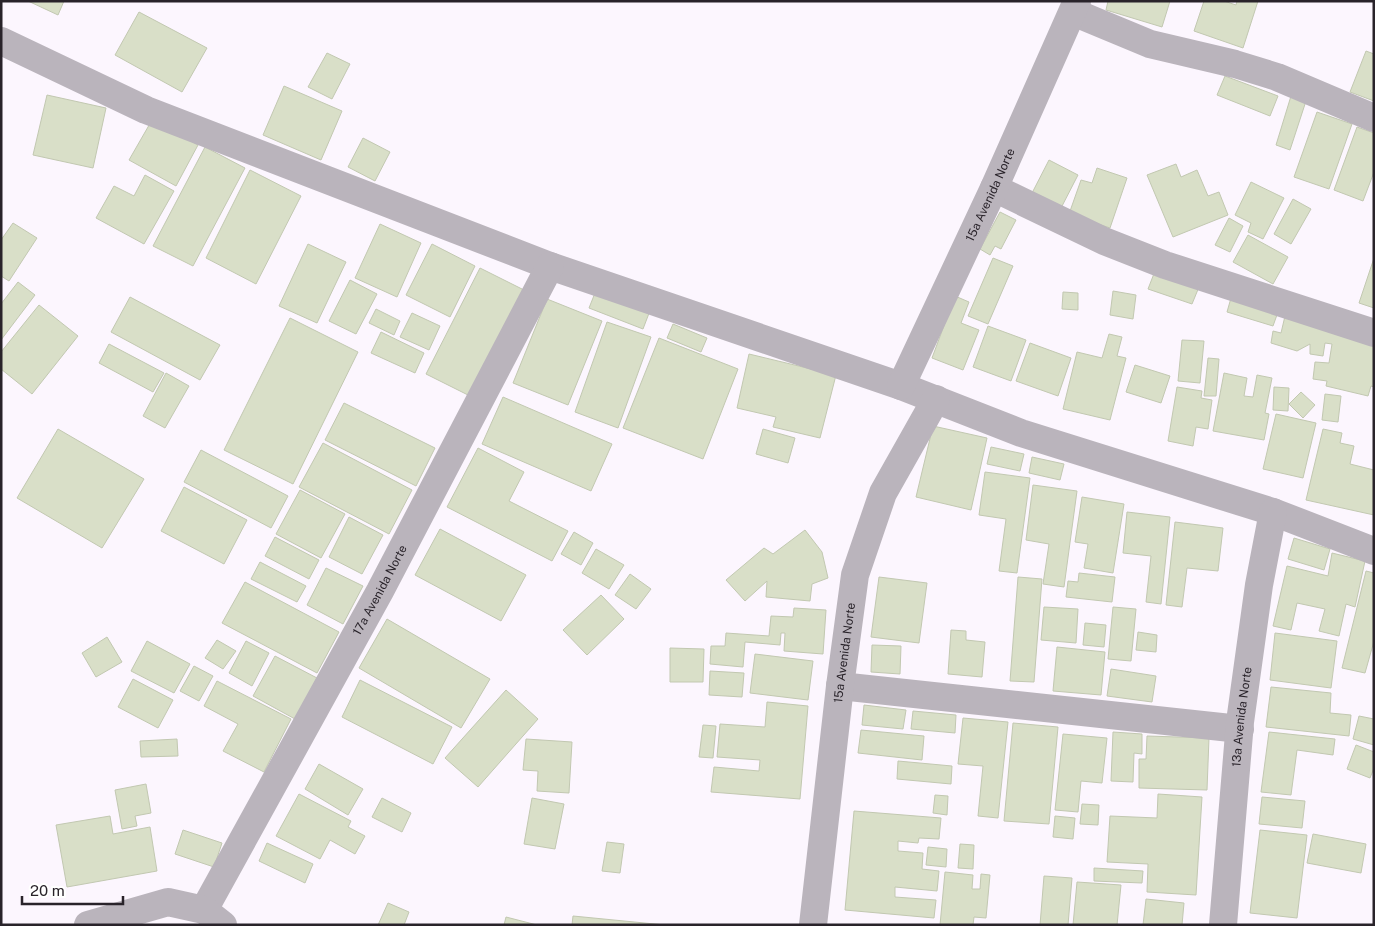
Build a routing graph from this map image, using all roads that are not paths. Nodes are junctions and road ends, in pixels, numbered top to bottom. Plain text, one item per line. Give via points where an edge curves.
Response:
1 (1075, 6) edge
2 (1, 42) edge
3 (1374, 118) edge
4 (994, 188) junction
5 (550, 266) junction
6 (1374, 333) edge
7 (901, 386) junction
8 (936, 399) junction
9 (1273, 512) junction
10 (1374, 551) edge
11 (840, 686) junction
12 (1240, 729) junction
13 (214, 917) edge
14 (88, 925) edge
15 (813, 925) edge
16 (1222, 925) edge

1 - 3 street via 1150,44 1277,77
1 - 4 street, 15a Avenida Norte
2 - 5 street via 146,110
4 - 6 street via 1104,241 1165,265
4 - 7 street, 15a Avenida Norte
5 - 7 street
5 - 13 street, 17a Avenida Norte
7 - 8 street
8 - 9 street via 1021,433
8 - 11 street, 15a Avenida Norte via 883,493 866,539 855,575
9 - 10 street
9 - 12 street, 13a Avenida Norte via 1259,585
11 - 12 street
11 - 15 street, 15a Avenida Norte
12 - 16 street, 13a Avenida Norte
13 - 14 street via 168,902

